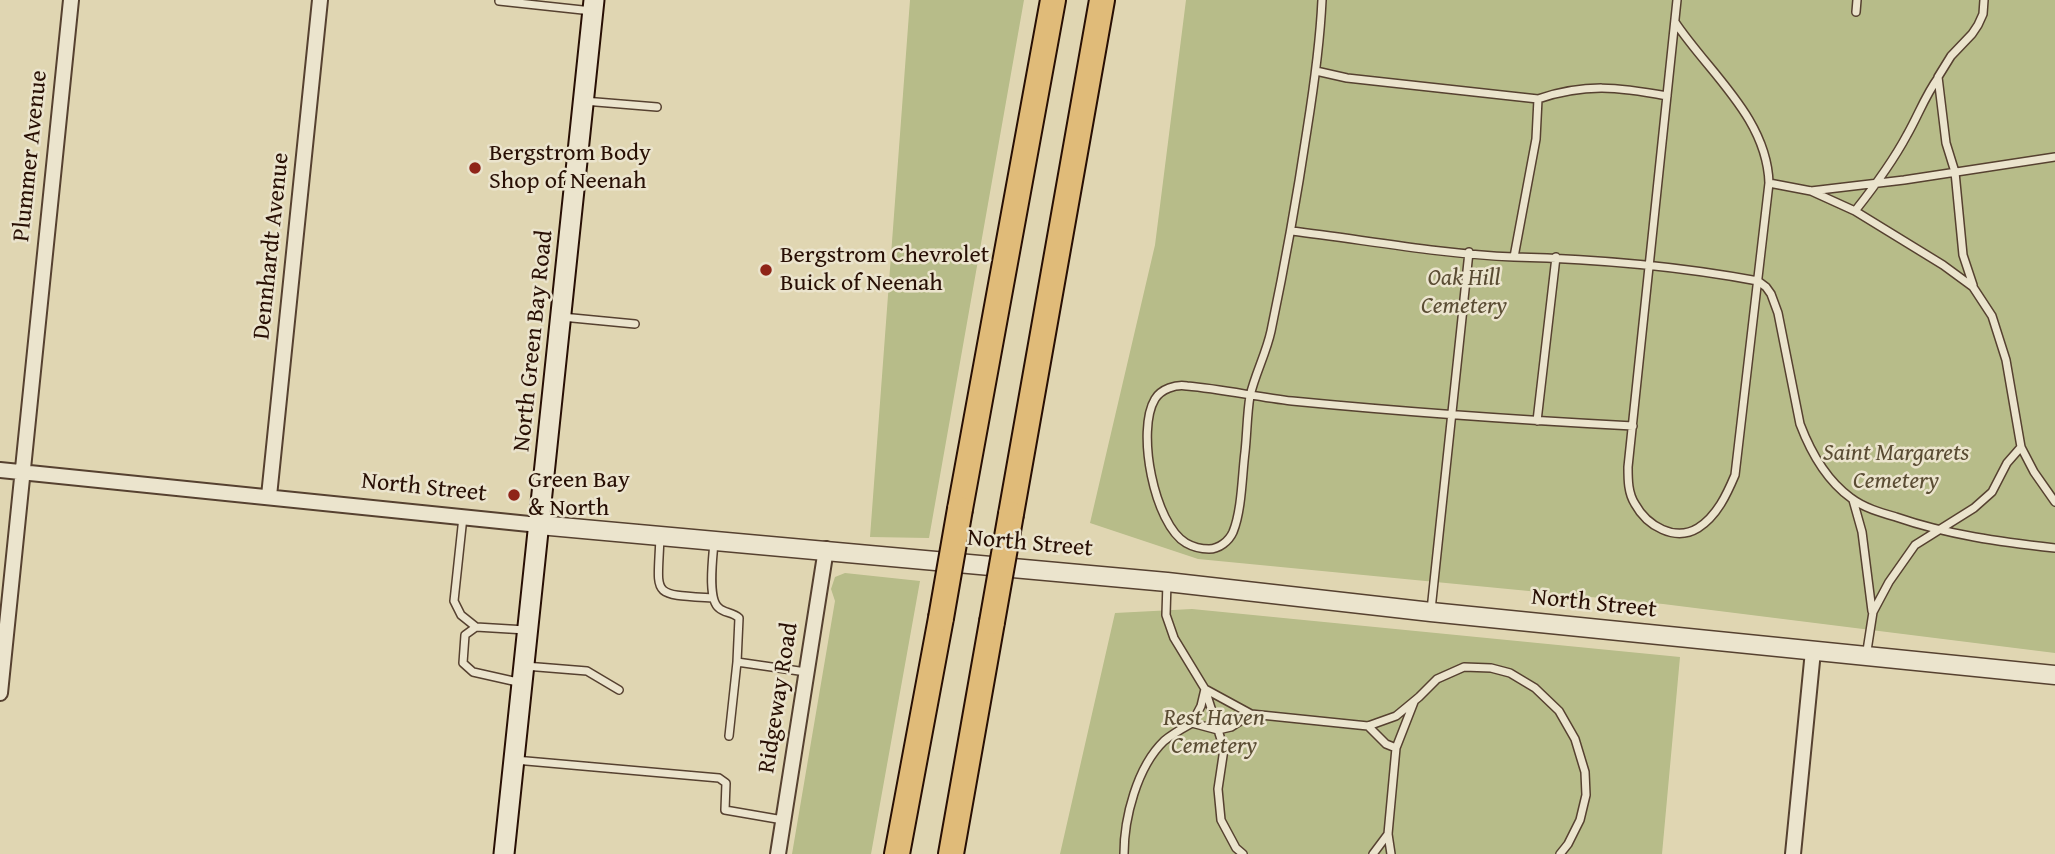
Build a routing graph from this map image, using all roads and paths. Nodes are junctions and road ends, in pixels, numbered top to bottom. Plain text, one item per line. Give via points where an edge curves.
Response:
1 (71, 0) edge
2 (320, 0) edge
3 (1053, 0) edge
4 (1102, 0) edge
5 (1115, 0) edge
6 (1322, 0) edge
7 (1677, 0) edge
8 (1857, 0) edge
9 (1984, 0) edge
10 (499, 1) edge
11 (594, 6) edge
12 (1856, 12) dead end
13 (1675, 22) junction
14 (1088, 71) junction
15 (1316, 71) junction
16 (1938, 77) junction
17 (1667, 96) junction
18 (1538, 99) junction
19 (584, 101) junction
20 (657, 107) dead end
21 (2055, 157) edge
22 (1955, 172) junction
23 (1769, 183) junction
24 (1876, 184) junction
25 (1811, 191) junction
26 (1855, 211) junction
27 (1292, 231) junction
28 (1469, 252) junction
29 (1514, 257) junction
30 (1556, 257) junction
31 (1649, 266) junction
32 (1758, 281) junction
33 (1973, 286) junction
34 (561, 317) junction
35 (635, 324) dead end
36 (1250, 396) junction
37 (1452, 415) junction
38 (1537, 421) junction
39 (1633, 426) junction
40 (2021, 447) junction
41 (0, 470) edge
42 (22, 472) junction
43 (269, 496) junction
44 (1853, 499) junction
45 (2055, 502) edge
46 (463, 516) junction
47 (539, 524) junction
48 (1939, 531) junction
49 (660, 535) junction
50 (714, 539) junction
51 (2055, 548) edge
52 (826, 549) junction
53 (1167, 582) junction
54 (712, 598) junction
55 (1431, 612) junction
56 (1872, 612) junction
57 (476, 626) junction
58 (528, 631) junction
59 (1813, 651) junction
60 (1866, 657) junction
61 (737, 662) junction
62 (806, 672) junction
63 (523, 675) junction
64 (2055, 675) edge
65 (1205, 689) junction
66 (619, 690) dead end
67 (0, 693) edge
68 (1414, 702) junction
69 (1251, 714) junction
70 (1192, 723) junction
71 (1368, 726) junction
72 (1218, 730) junction
73 (729, 737) dead end
74 (1396, 748) junction
75 (514, 760) junction
76 (783, 820) junction
77 (1388, 834) junction
78 (504, 854) edge
79 (778, 854) edge
80 (897, 854) edge
81 (951, 854) edge
82 (1124, 854) edge
83 (1243, 854) edge
84 (1373, 854) edge
85 (1391, 854) edge
86 (1560, 854) edge
87 (1793, 854) edge

1 - 42 street, Plummer Avenue
2 - 43 street, Dennhardt Avenue
3 - 80 highway, bridge
4 - 14 highway
5 - 14 highway
6 - 15 lane
7 - 13 lane
8 - 12 lane
9 - 16 lane via 1978,25
10 - 11 lane
11 - 19 main road, North Green Bay Road
13 - 17 lane
13 - 23 lane via 1759,137
14 - 81 highway, bridge
15 - 18 lane
15 - 27 lane
16 - 22 lane via 1946,143
16 - 24 lane
17 - 18 lane via 1608,87 1566,90
17 - 31 lane
18 - 29 lane via 1536,139
19 - 20 lane
19 - 34 main road, North Green Bay Road
21 - 22 lane
22 - 24 lane
22 - 33 lane via 1963,255
23 - 25 lane
23 - 32 lane
24 - 25 lane
24 - 26 lane
25 - 26 lane
26 - 33 lane
27 - 28 lane
27 - 36 lane via 1267,350
28 - 29 lane
28 - 37 lane
29 - 30 lane
30 - 31 lane
30 - 38 lane
31 - 32 lane
31 - 39 lane
32 - 39 lane via 1735,475 1727,495 1697,529 1675,535 1655,527 1635,504 1629,487
32 - 44 lane via 1771,294 1777,313 1805,438 1824,471
33 - 40 lane via 1992,316 2006,360
34 - 35 lane
34 - 47 main road, North Green Bay Road
36 - 36 lane via 1183,385 1156,396 1150,409 1153,487 1161,509 1186,544 1215,549 1233,533
36 - 37 lane
37 - 38 lane
37 - 55 lane
38 - 39 lane
40 - 45 lane
40 - 48 lane via 1992,492
41 - 42 street, North Street
42 - 43 street, North Street
42 - 67 street, Plummer Avenue
43 - 46 street, North Street
44 - 48 lane
44 - 56 lane
46 - 47 street, North Street
46 - 57 lane via 454,601 461,615
47 - 49 street, North Street
47 - 58 main road, North Green Bay Road
48 - 51 lane
48 - 56 lane via 1915,545
49 - 50 street, North Street
49 - 54 lane via 661,591
50 - 52 street, North Street
50 - 54 lane
52 - 53 street, North Street
52 - 62 street, Ridgeway Road
53 - 55 street, North Street
53 - 65 lane via 1166,615
54 - 61 lane via 719,609 739,618
55 - 59 street, North Street
56 - 60 lane
57 - 58 lane
57 - 63 lane via 465,635 463,663 473,672
58 - 63 main road, North Green Bay Road
59 - 60 street, North Street
59 - 87 street
60 - 64 street, North Street
61 - 62 lane
61 - 73 lane
62 - 76 street, Ridgeway Road
63 - 66 lane via 587,671
63 - 75 main road, North Green Bay Road
65 - 69 lane
65 - 70 lane
65 - 72 lane
68 - 71 lane via 1396,716
68 - 74 lane
68 - 86 lane via 1437,679 1464,667 1491,668 1535,688 1559,711 1575,738 1586,795 1580,820
69 - 71 lane
69 - 72 lane
70 - 72 lane
70 - 82 lane via 1164,741 1148,765 1132,799
71 - 74 lane
72 - 83 lane via 1224,749 1218,789 1221,820
74 - 77 lane
75 - 76 lane via 719,778 726,783 725,810
75 - 78 main road, North Green Bay Road
76 - 79 street, Ridgeway Road
77 - 84 lane
77 - 85 lane

